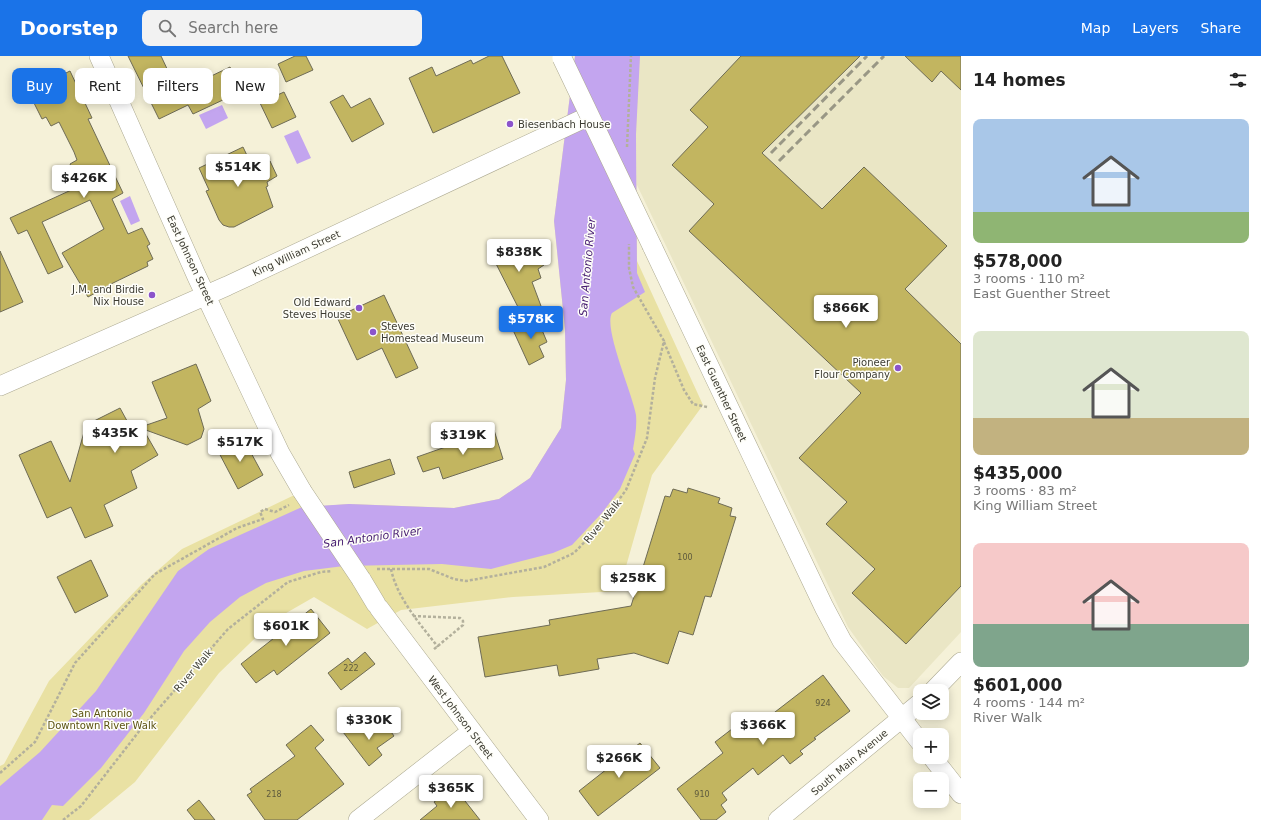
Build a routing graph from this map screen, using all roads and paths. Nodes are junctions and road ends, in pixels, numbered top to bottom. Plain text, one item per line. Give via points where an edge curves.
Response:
1 (99, 56) edge
2 (561, 57) edge
3 (589, 116) junction
4 (206, 294) junction
5 (638, 298) dead end
6 (664, 342) junction
7 (0, 386) edge
8 (727, 404) junction
9 (298, 497) junction
10 (391, 569) junction
11 (334, 571) dead end
12 (369, 574) junction
13 (413, 616) junction
14 (438, 647) junction
15 (419, 661) junction
16 (961, 662) edge
17 (940, 684) edge
18 (913, 709) edge
19 (902, 719) junction
20 (472, 731) junction
21 (913, 733) edge
22 (937, 764) edge
23 (0, 773) edge
24 (961, 794) edge
25 (63, 820) edge
26 (358, 820) edge
27 (539, 820) edge
28 (778, 820) edge

1 - 4 street, East Johnson Street
2 - 3 street, East Guenther Street, bridge
3 - 4 street, King William Street
3 - 8 street, East Guenther Street, bridge
4 - 7 street, King William Street
4 - 9 street, East Johnson Street
5 - 6 path
6 - 8 path via 684,390 694,404 711,408
6 - 10 path, River Walk via 655,378 647,438 626,490 599,527 574,553 544,567 466,581 429,570
8 - 19 street, East Guenther Street via 842,641
9 - 12 street, bridge
9 - 23 path via 275,512 265,509 260,512 263,519 238,528 155,574 75,663 35,742
10 - 12 path, River Walk
10 - 13 path via 392,577
11 - 25 path, River Walk via 321,572 288,582 228,630 140,730 81,806
12 - 15 street, West Johnson Street via 379,609
13 - 14 path
13 - 14 path via 460,618 463,621 462,625
14 - 15 path
15 - 20 street, West Johnson Street
16 - 17 street
18 - 19 street, South Main Avenue
19 - 21 street, East Guenther Street
19 - 28 street, South Main Avenue
20 - 26 street
20 - 27 street, West Johnson Street
22 - 24 street

